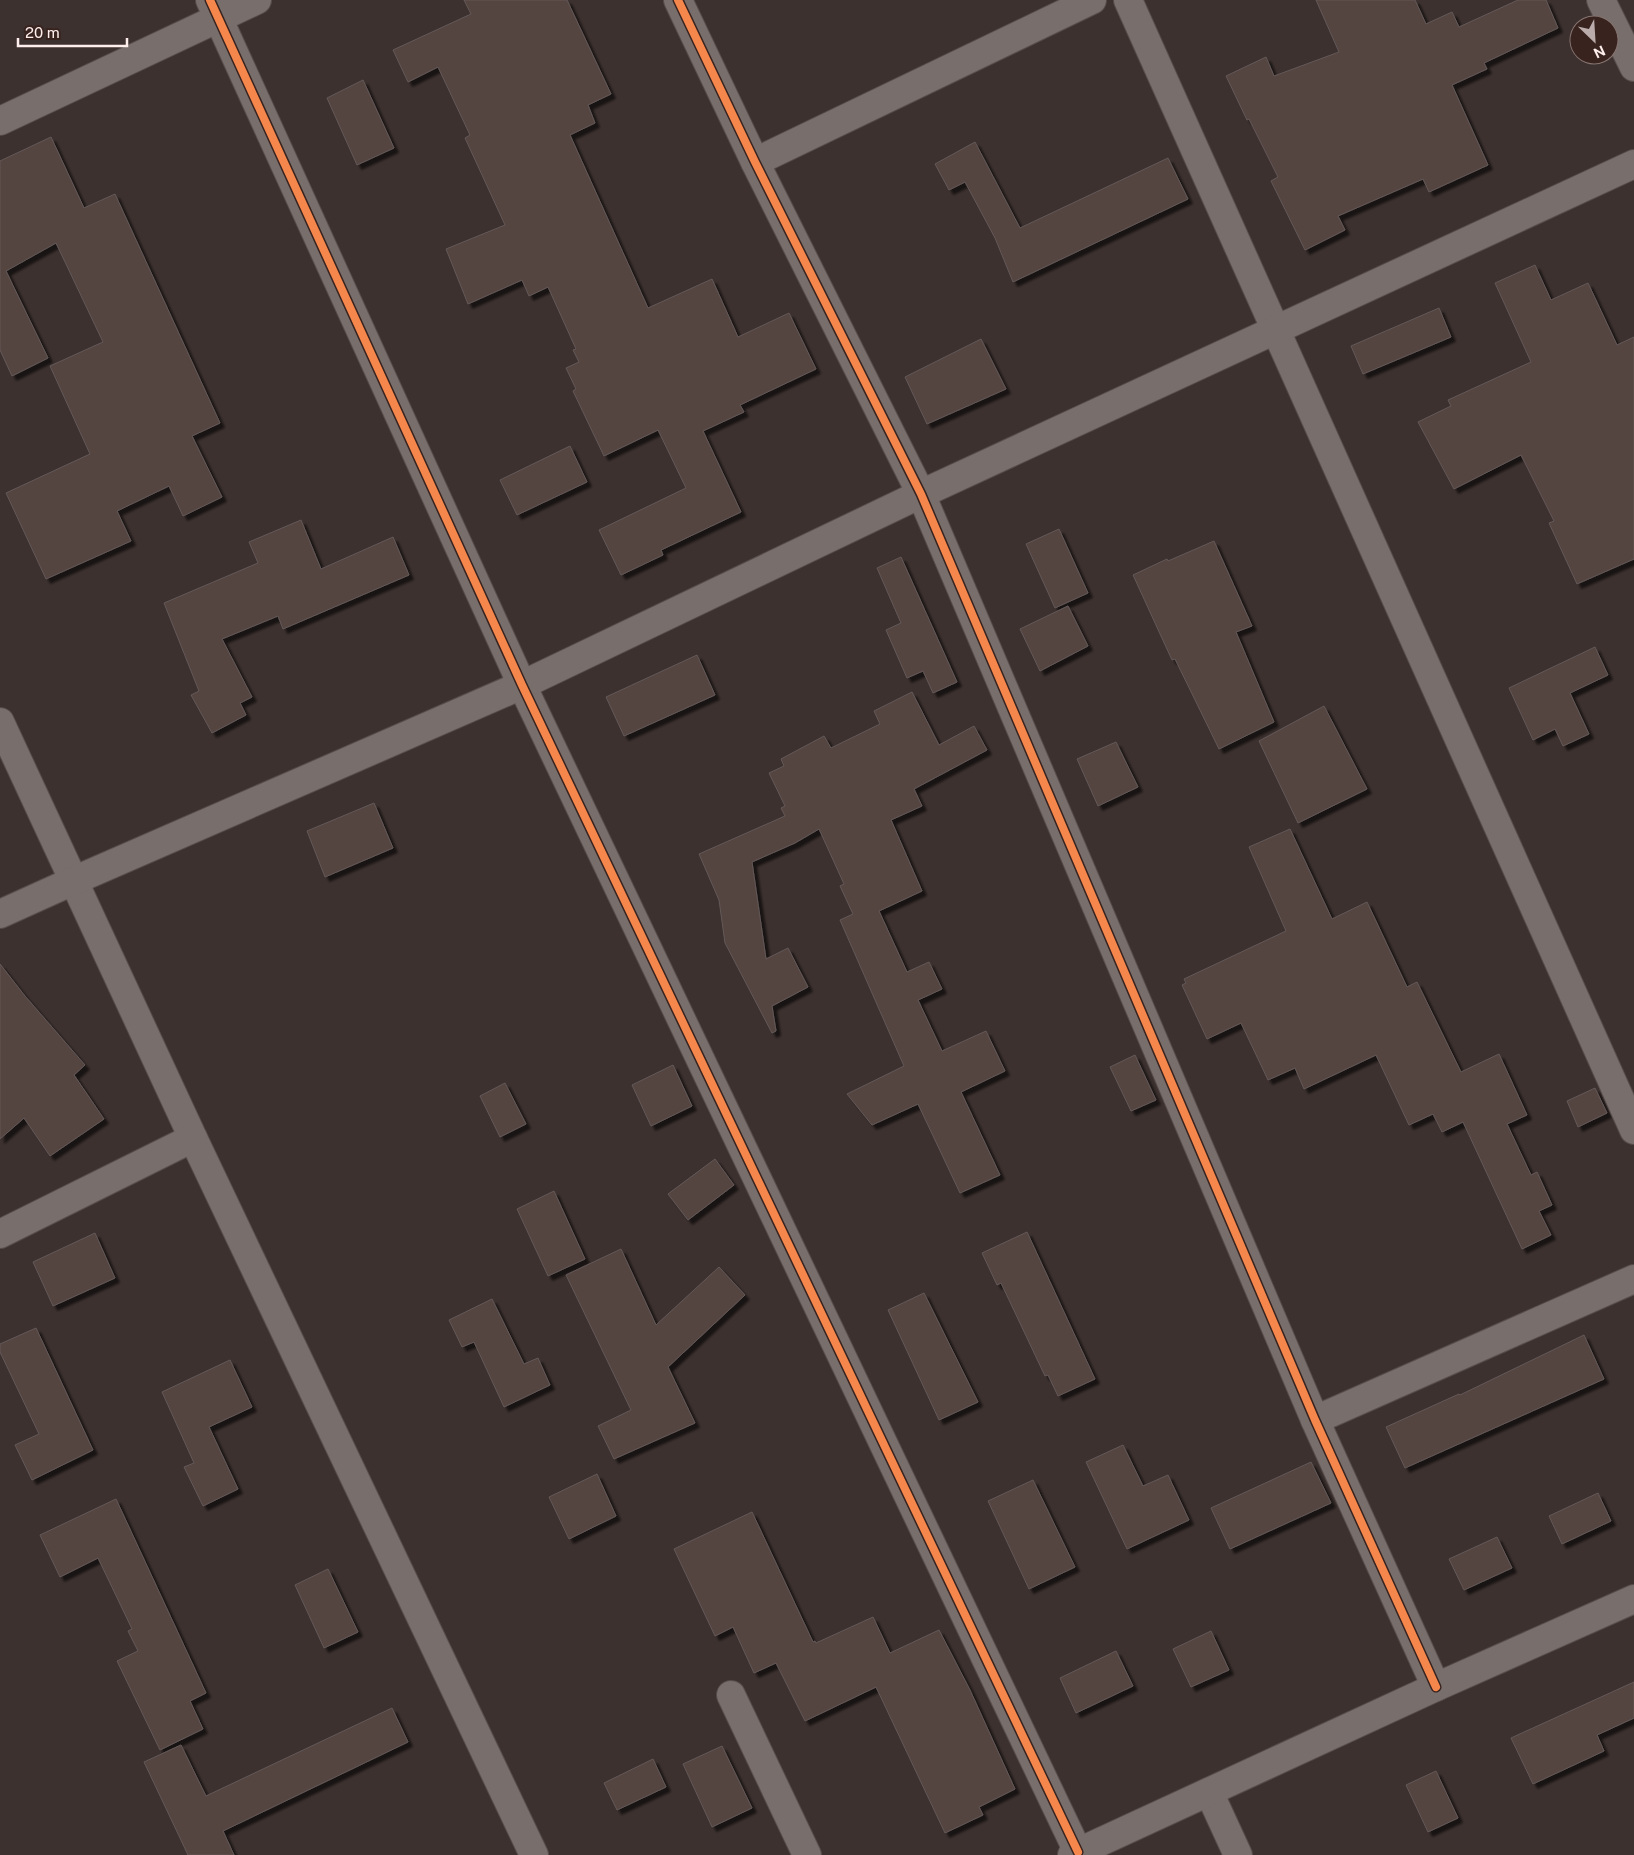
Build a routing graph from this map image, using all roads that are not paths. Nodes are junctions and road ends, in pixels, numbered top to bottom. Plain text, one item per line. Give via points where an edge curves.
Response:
1 (257, 0) edge
2 (678, 0) edge
3 (1092, 0) edge
4 (1128, 0) edge
5 (1601, 0) edge
6 (215, 9) edge
7 (1634, 68) edge
8 (0, 121) edge
9 (755, 162) junction
10 (1634, 164) edge
11 (1276, 329) junction
12 (921, 494) junction
13 (522, 685) junction
14 (0, 722) edge
15 (72, 881) junction
16 (0, 914) edge
17 (1634, 1130) edge
18 (193, 1138) junction
19 (0, 1234) edge
20 (1634, 1279) edge
21 (1315, 1420) junction
22 (1634, 1599) edge
23 (1436, 1687) junction
24 (732, 1695) dead end
25 (1208, 1792) junction
26 (1076, 1854) edge
27 (534, 1855) edge
28 (807, 1855) edge
29 (1238, 1855) edge

1 - 6 street
2 - 9 street
3 - 9 street
4 - 11 street
5 - 7 street
6 - 8 street
6 - 13 street
9 - 12 street
10 - 11 street
11 - 12 street
11 - 17 street
12 - 13 street
12 - 21 street
13 - 15 street
13 - 26 street
14 - 15 street
15 - 16 street
15 - 18 street
18 - 19 street
18 - 27 street
20 - 21 street
21 - 23 street
22 - 23 street
23 - 25 street
24 - 28 street
25 - 26 street
25 - 29 street

